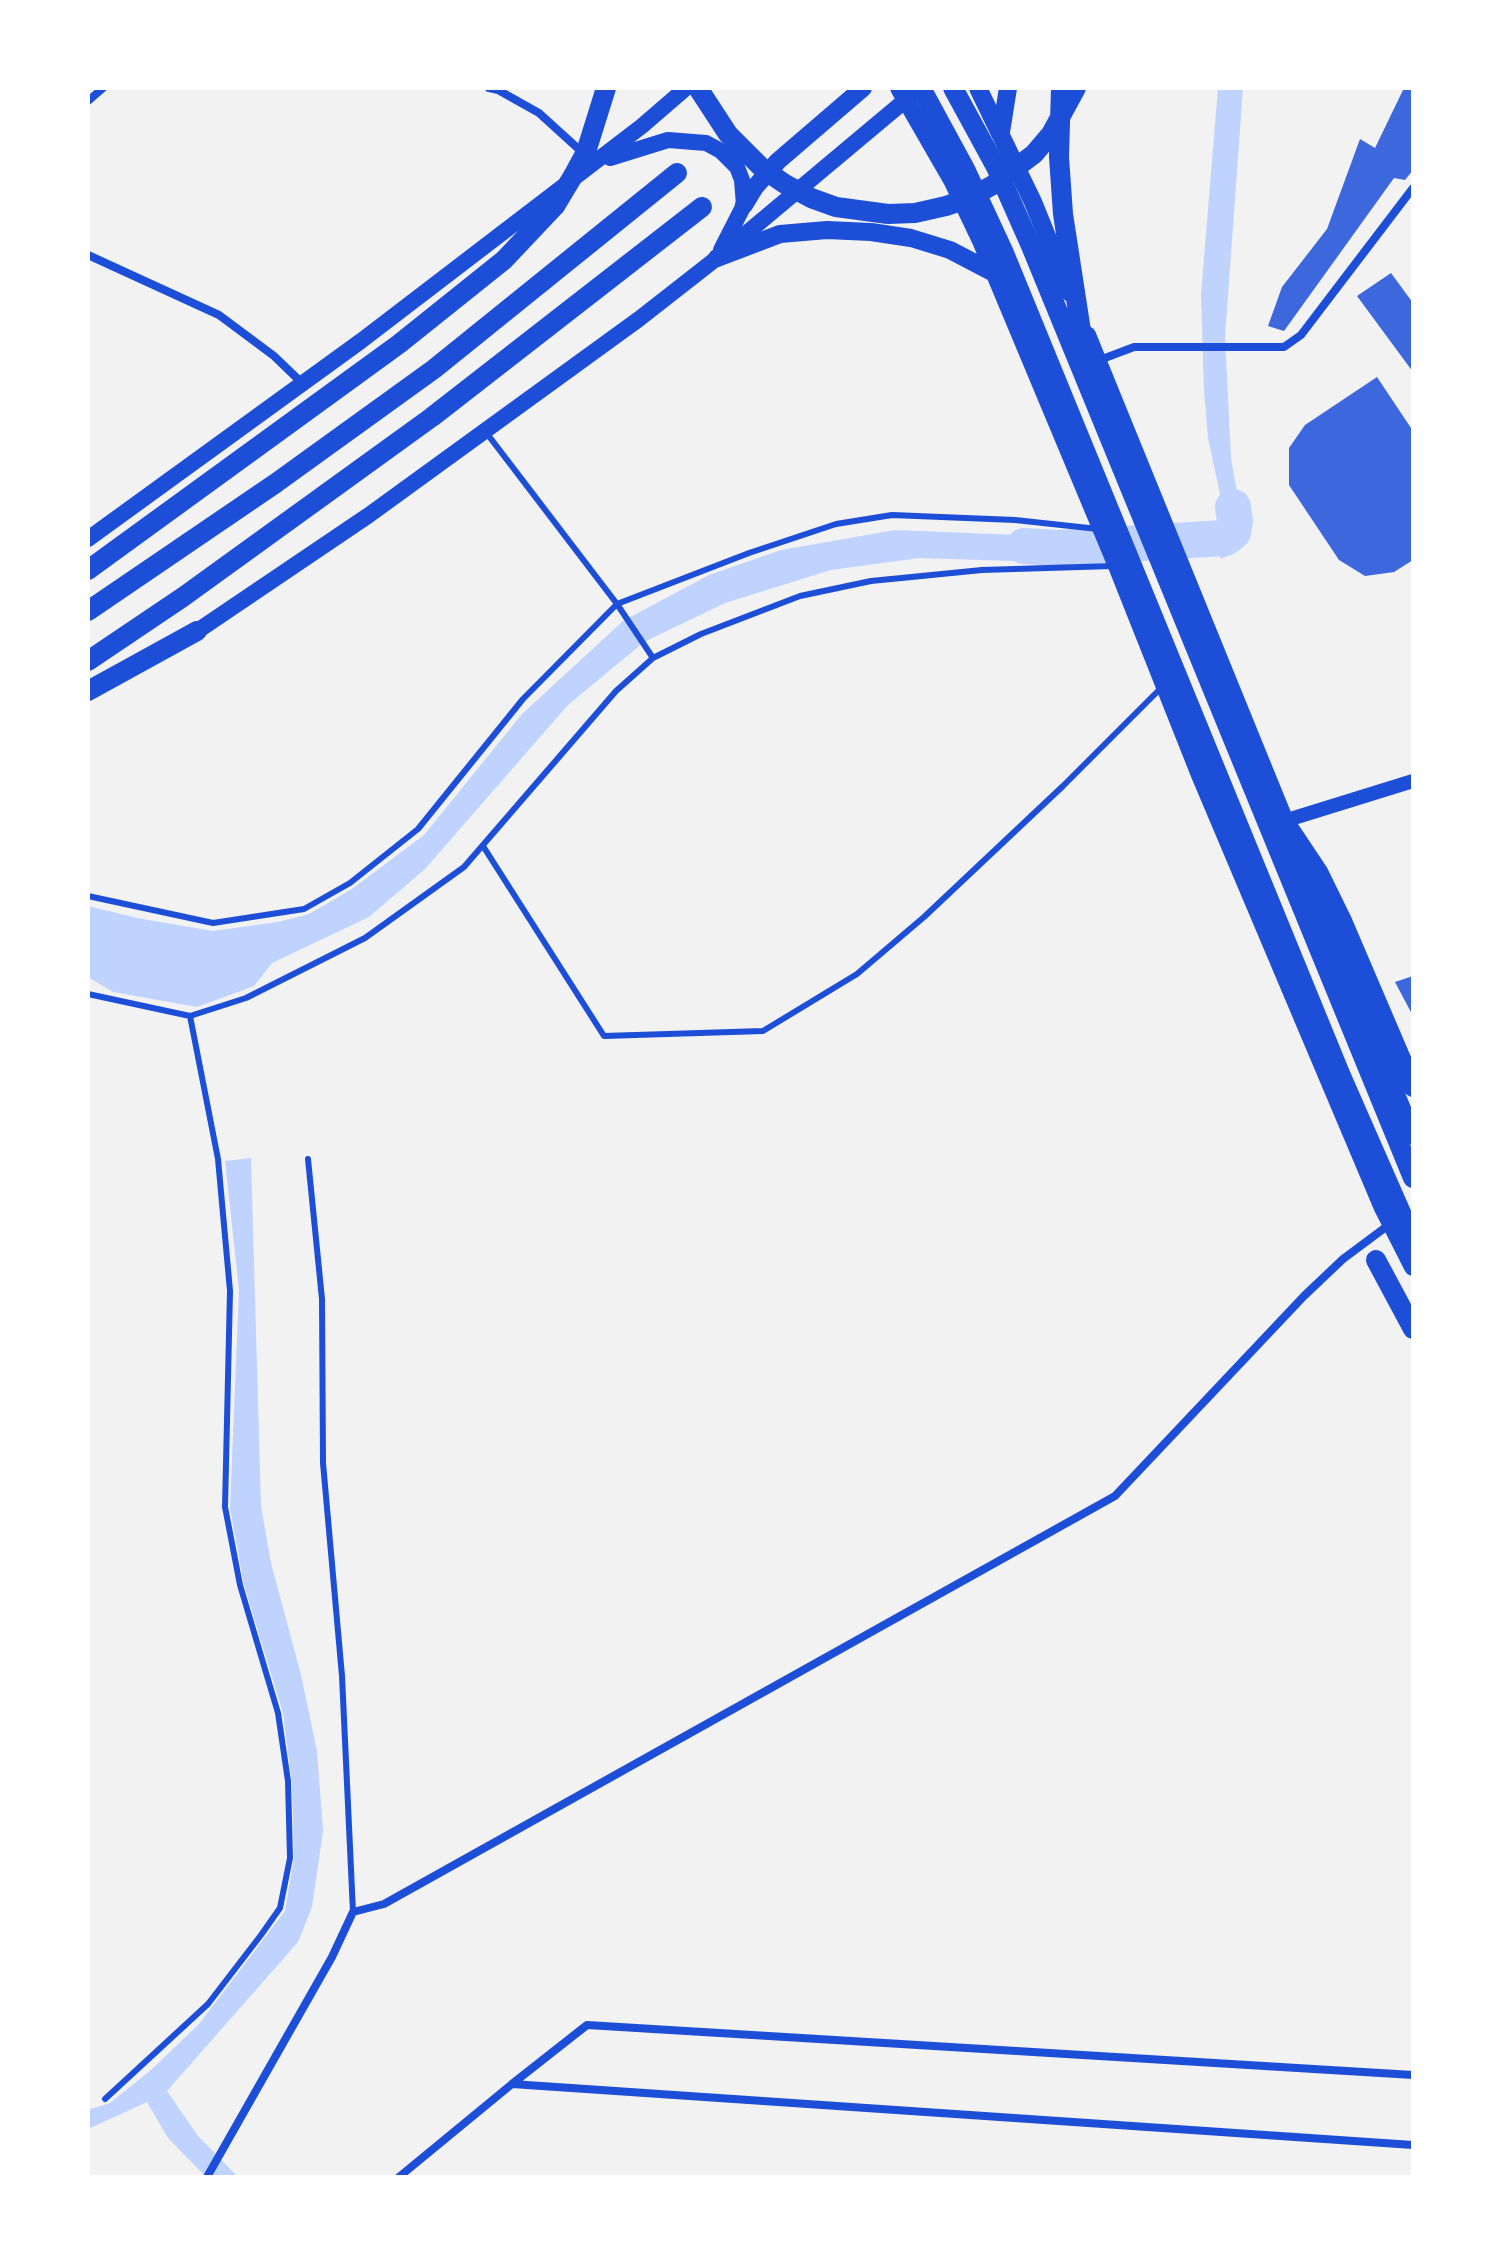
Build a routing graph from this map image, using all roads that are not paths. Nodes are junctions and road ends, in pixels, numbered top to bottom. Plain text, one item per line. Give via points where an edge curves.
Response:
1 (103, 88) edge
2 (489, 88) edge
3 (606, 88) edge
4 (686, 88) edge
5 (698, 88) edge
6 (863, 88) edge
7 (953, 88) edge
8 (978, 88) edge
9 (1008, 88) edge
10 (1061, 88) edge
11 (1076, 88) edge
12 (910, 90) edge
13 (88, 101) edge
14 (1001, 132) junction
15 (593, 164) junction
16 (677, 173) dead end
17 (1413, 188) edge
18 (744, 205) junction
19 (702, 207) dead end
20 (88, 255) edge
21 (717, 258) junction
22 (994, 273) junction
23 (1097, 361) junction
24 (302, 383) junction
25 (1090, 389) junction
26 (485, 431) junction
27 (1101, 530) junction
28 (88, 539) edge
29 (1117, 566) junction
30 (88, 570) edge
31 (617, 604) junction
32 (88, 611) edge
33 (197, 631) junction
34 (653, 658) junction
35 (88, 664) edge
36 (1164, 686) junction
37 (88, 691) edge
38 (88, 701) edge
39 (1413, 781) edge
40 (1284, 821) junction
41 (483, 846) junction
42 (88, 896) edge
43 (88, 994) edge
44 (190, 1016) junction
45 (1413, 1087) edge
46 (1413, 1136) edge
47 (308, 1159) dead end
48 (1413, 1178) edge
49 (1390, 1224) junction
50 (1413, 1240) edge
51 (1376, 1260) dead end
52 (1413, 1267) edge
53 (1413, 1329) edge
54 (353, 1912) junction
55 (1413, 2075) edge
56 (512, 2084) junction
57 (105, 2099) dead end
58 (1413, 2145) edge
59 (207, 2177) edge
60 (399, 2177) edge

1 - 13 street
2 - 15 street via 539,113
3 - 30 highway via 586,152 555,206 504,260
4 - 15 main road
5 - 11 highway via 728,134 785,184 836,207 888,214 946,206 1005,177 1051,134
6 - 18 main road via 778,161
7 - 25 highway via 1010,198
8 - 14 main road
9 - 14 main road
10 - 25 highway via 1063,214
12 - 21 main road
12 - 22 main road
12 - 50 highway via 965,169 1004,253
14 - 23 main road
15 - 18 main road via 668,140 706,143 737,167
15 - 24 main road
16 - 32 highway via 422,377
17 - 23 street via 1301,335 1284,347 1134,347
18 - 21 main road
19 - 35 highway via 432,417
20 - 24 street via 219,315
21 - 22 main road via 780,234 871,232 950,250
21 - 26 main road
22 - 27 main road
23 - 40 main road
24 - 28 main road
25 - 48 highway
26 - 31 lane
26 - 33 main road
27 - 29 main road
27 - 31 lane via 892,515 836,524
29 - 34 lane via 982,570 871,581 800,596
29 - 36 main road
31 - 34 lane
31 - 42 lane via 523,699 418,829 350,883 304,909 213,923
33 - 37 highway
33 - 38 main road
34 - 41 lane via 616,691
36 - 41 lane via 924,917 857,974 763,1031 604,1036
36 - 49 main road
39 - 40 street
40 - 45 highway via 1342,921
40 - 46 main road
41 - 44 lane via 464,867 365,938 246,998
43 - 44 lane
44 - 57 lane via 218,1159 230,1291 225,1507 240,1585 278,1713 288,1781 290,1858 280,1908 261,1935 208,2004
47 - 54 lane via 322,1299 323,1463 342,1676
49 - 52 main road
49 - 54 street via 1304,1296 1115,1496 384,1904
51 - 53 highway
54 - 59 street
55 - 56 street via 587,2025
56 - 58 street
56 - 60 street

